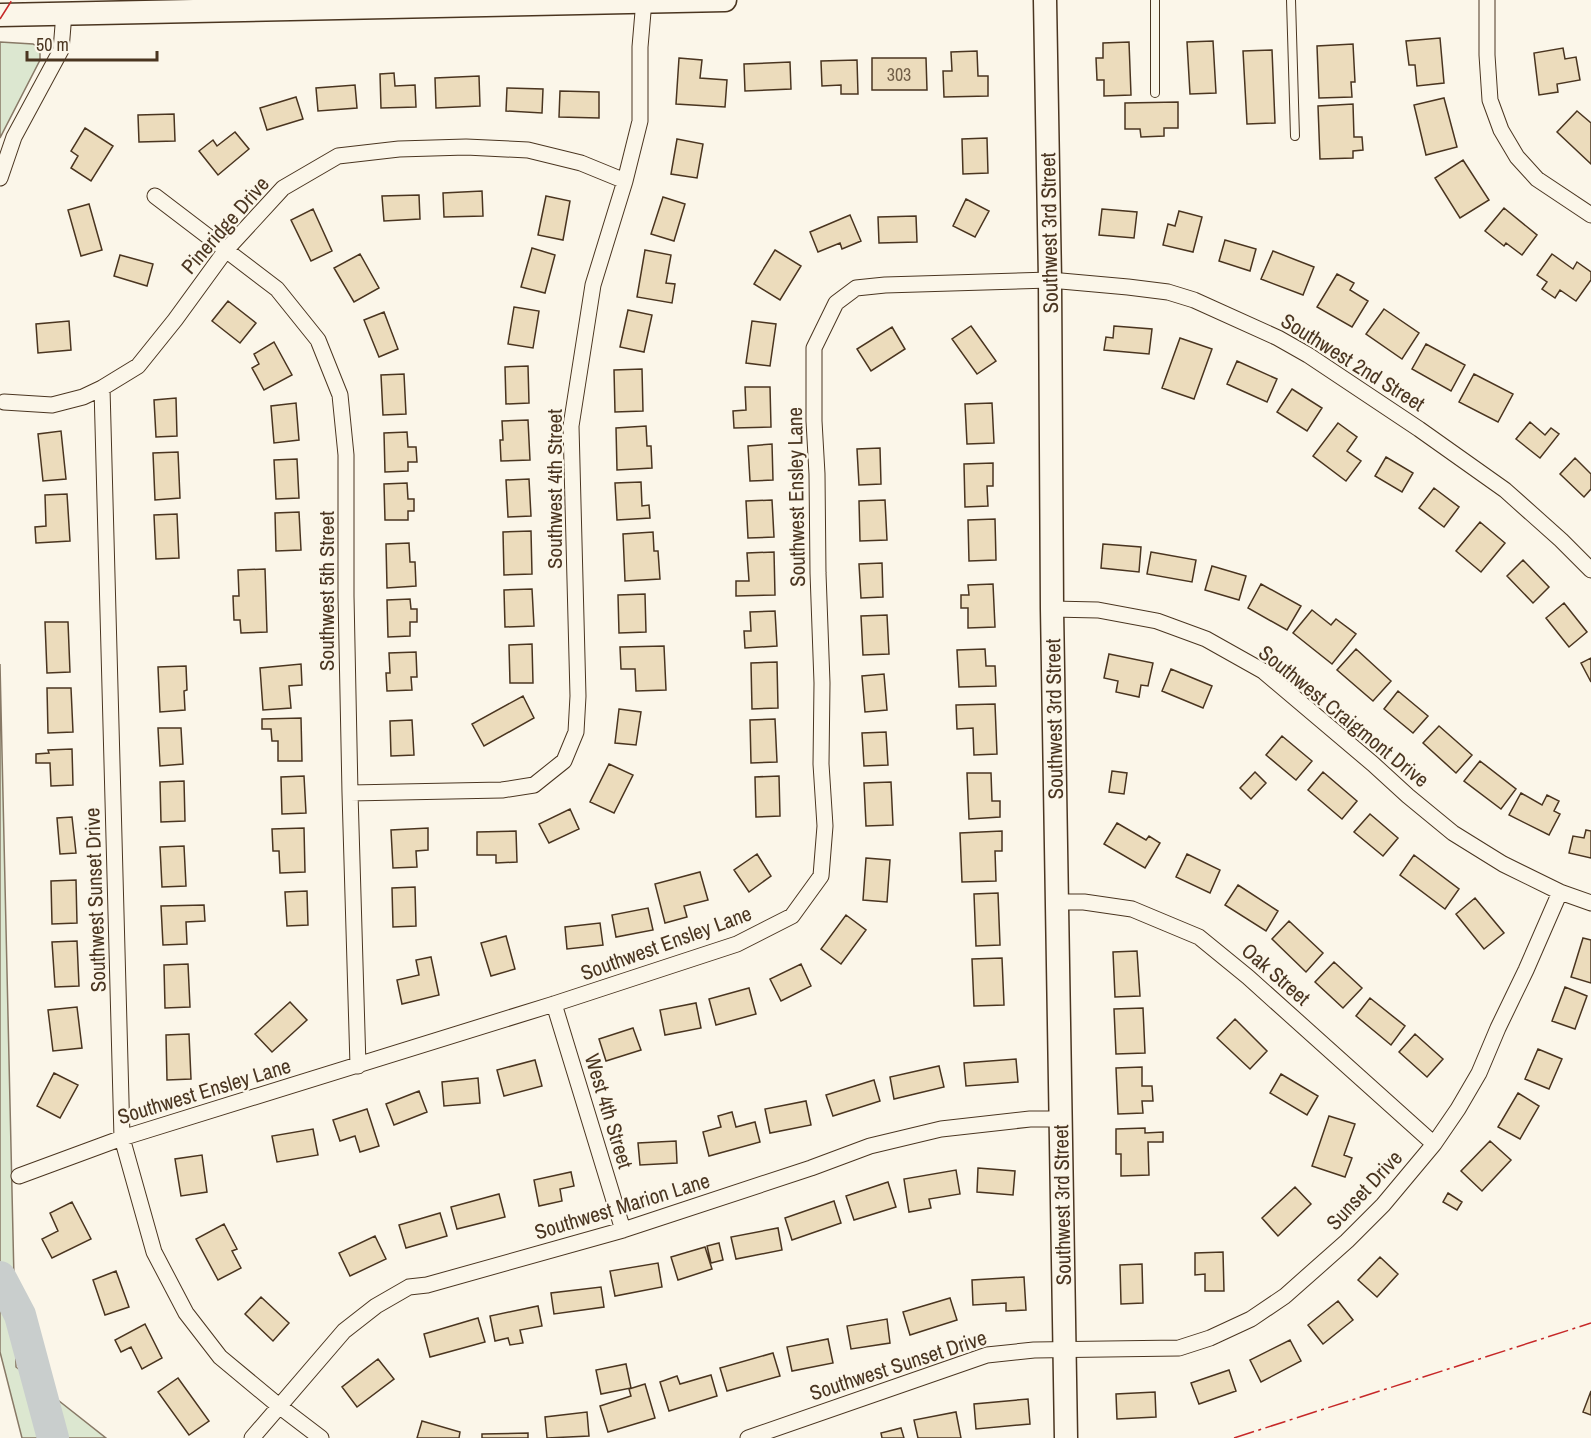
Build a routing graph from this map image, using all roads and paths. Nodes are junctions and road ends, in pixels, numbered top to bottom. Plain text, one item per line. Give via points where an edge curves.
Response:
1 (725, 0) edge
2 (1045, 0) edge
3 (1155, 0) edge
4 (1292, 0) edge
5 (1487, 0) edge
6 (644, 1) edge
7 (64, 13) junction
8 (0, 15) edge
9 (1155, 93) dead end
10 (1295, 136) dead end
11 (0, 178) edge
12 (625, 181) junction
13 (155, 196) dead end
14 (1591, 215) edge
15 (226, 250) junction
16 (1050, 280) junction
17 (102, 388) junction
18 (4, 402) dead end
19 (1591, 570) edge
20 (1052, 609) junction
21 (350, 793) junction
22 (1560, 892) junction
23 (1057, 902) junction
24 (1591, 903) edge
25 (554, 1004) junction
26 (358, 1065) junction
27 (1060, 1119) junction
28 (123, 1138) junction
29 (1434, 1144) junction
30 (20, 1176) dead end
31 (623, 1230) junction
32 (1065, 1350) junction
33 (279, 1406) junction
34 (252, 1438) edge
35 (321, 1438) edge
36 (748, 1438) edge
37 (1066, 1438) edge

1 - 6 main road
2 - 16 main road, Southwest 3rd Street
3 - 9 lane
4 - 10 lane
5 - 14 street via 1490,100 1501,130 1517,157 1537,179
6 - 7 main road
6 - 12 street, Southwest 4th Street via 640,122
7 - 8 main road
7 - 11 street via 61,50 14,137
12 - 15 street, Pineridge Drive via 581,163 528,150 399,148 338,156 284,188
12 - 21 street, Southwest 4th Street via 593,285 571,426 578,696 576,732 564,761 534,785 502,790
13 - 15 street, Southwest 5th Street
15 - 17 street, Pineridge Drive via 138,366
15 - 21 street, Southwest 5th Street via 277,289 318,340 340,395 346,455
16 - 19 street, Southwest 2nd Street via 1168,292 1278,338 1505,489
16 - 20 main road, Southwest 3rd Street
16 - 25 street, Southwest Ensley Lane via 856,288 836,303 814,348 825,826 821,876 792,916 737,944
17 - 18 street via 52,405
17 - 28 street, Southwest Sunset Drive
20 - 22 street, Southwest Craigmont Drive via 1098,610 1157,621 1206,639 1263,671 1454,832 1503,864
20 - 23 main road, Southwest 3rd Street
21 - 26 street, Southwest 5th Street
22 - 24 street, Southwest Craigmont Drive
22 - 29 street, Sunset Drive via 1479,1073
23 - 27 main road, Southwest 3rd Street
23 - 29 street, Oak Street via 1132,909 1199,938 1257,984
25 - 26 street, Southwest Ensley Lane
25 - 31 street, West 4th Street
26 - 28 street, Southwest Ensley Lane
27 - 31 street, Southwest Marion Lane via 941,1129 870,1146
27 - 32 main road, Southwest 3rd Street
28 - 30 street, Southwest Ensley Lane
28 - 33 street, Southwest Sunset Drive via 154,1251 186,1313 220,1357
29 - 32 street, Sunset Drive via 1347,1241 1285,1296 1251,1319 1179,1347
31 - 33 street, Southwest Marion Lane via 409,1287 344,1331
32 - 36 street, Southwest Sunset Drive via 987,1354
32 - 37 main road, Southwest 3rd Street
33 - 34 street, Southwest Marion Lane
33 - 35 street, Southwest Sunset Drive

